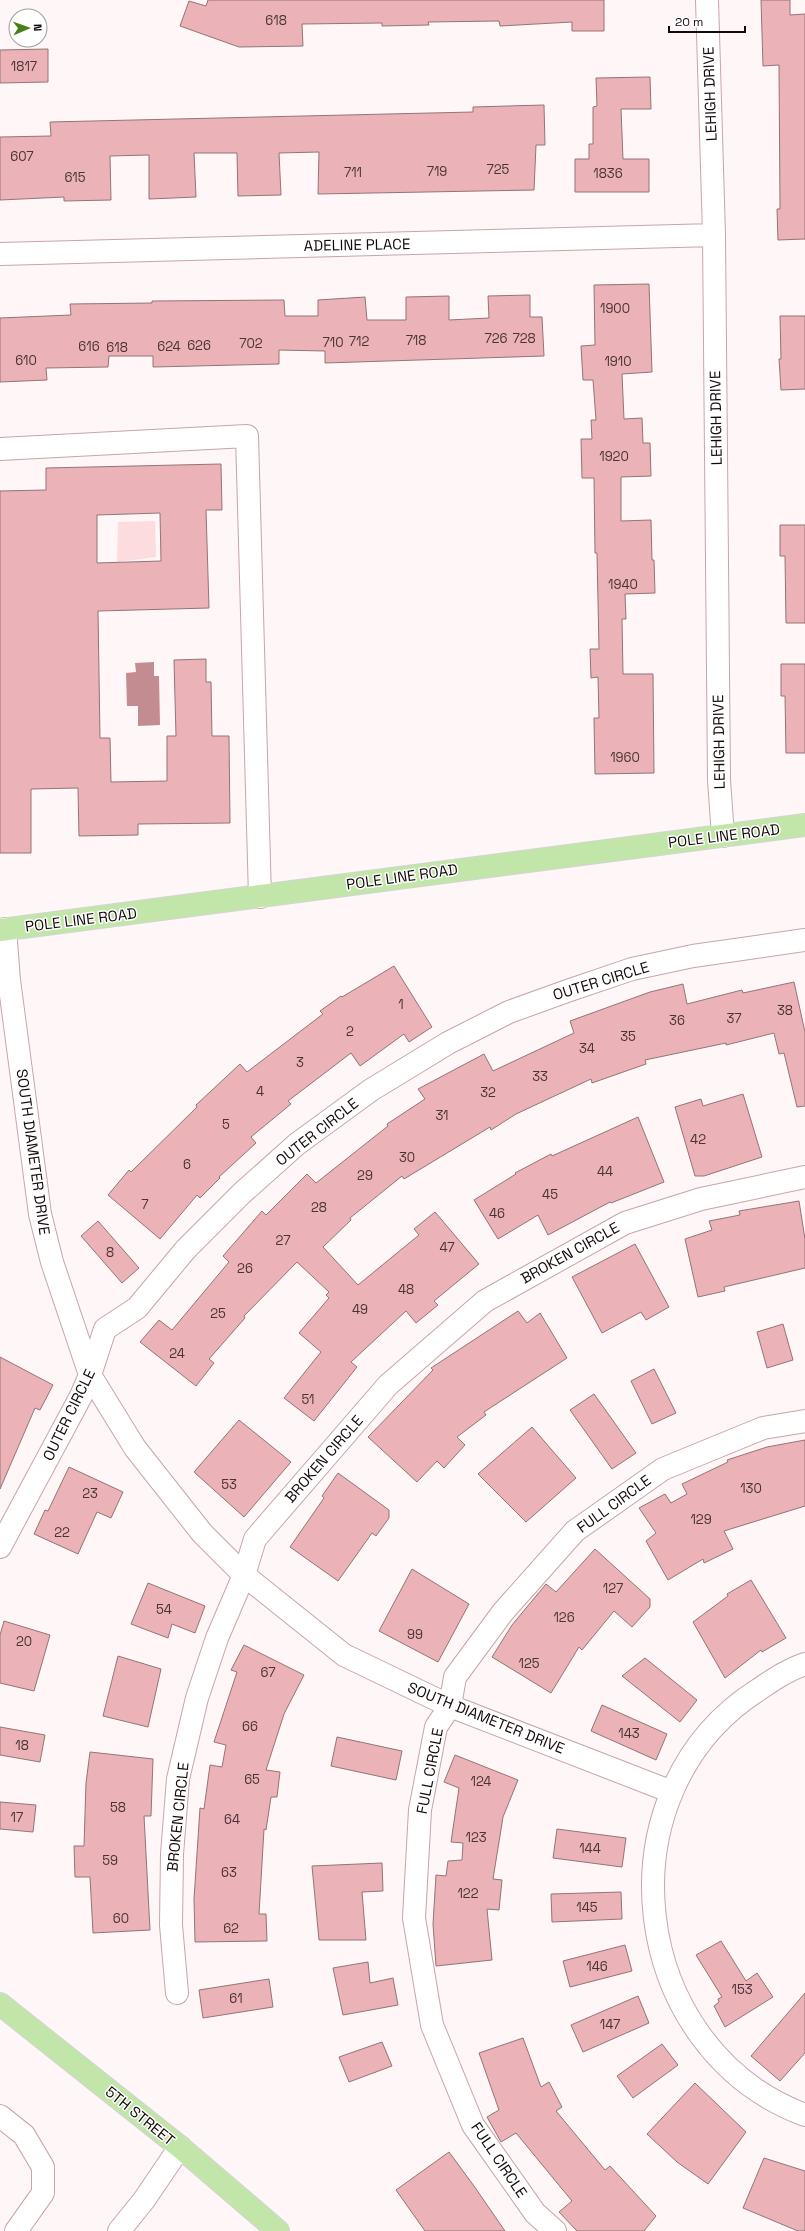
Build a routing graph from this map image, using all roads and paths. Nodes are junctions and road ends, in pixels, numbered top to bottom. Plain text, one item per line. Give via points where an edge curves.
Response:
1 (707, 0) edge
2 (714, 235) junction
3 (0, 254) edge
4 (0, 449) edge
5 (805, 825) edge
6 (723, 836) junction
7 (260, 897) junction
8 (3, 930) edge
9 (805, 940) edge
10 (805, 1177) edge
11 (90, 1375) junction
12 (805, 1420) edge
13 (0, 1547) edge
14 (244, 1575) junction
15 (805, 1664) edge
16 (450, 1706) junction
17 (672, 1792) junction
18 (177, 1993) dead end
19 (0, 2004) edge
20 (805, 2115) edge
21 (0, 2116) edge
22 (180, 2147) junction
23 (16, 2231) edge
24 (119, 2231) edge
25 (278, 2231) edge
26 (555, 2231) edge

1 - 2 street, LEHIGH DRIVE
2 - 3 street, ADELINE PLACE
2 - 6 street, LEHIGH DRIVE via 719,780
4 - 7 street via 246,436
5 - 6 main road, POLE LINE ROAD
6 - 7 main road, POLE LINE ROAD
7 - 8 main road, POLE LINE ROAD
8 - 11 street, SOUTH DIAMETER DRIVE via 40,1214 52,1262
9 - 11 street, OUTER CIRCLE via 685,958 632,969 570,990 510,1012 448,1044 371,1090 297,1144 246,1189 186,1249 137,1308 105,1329
10 - 14 street, BROKEN CIRCLE via 701,1200 625,1223 485,1301 388,1385 255,1539
11 - 13 street, OUTER CIRCLE
11 - 14 street, SOUTH DIAMETER DRIVE via 135,1448 202,1533
12 - 16 street, FULL CIRCLE via 763,1428 663,1468 574,1531 503,1612 455,1677
14 - 16 street, SOUTH DIAMETER DRIVE via 344,1655
14 - 18 street, BROKEN CIRCLE via 217,1638 197,1698 178,1779 172,1854 171,1925
15 - 17 street via 789,1669 739,1701 712,1728 689,1758
16 - 17 street, SOUTH DIAMETER DRIVE
16 - 26 street, FULL CIRCLE via 436,1727 422,1803 414,1910 432,2025 473,2125 535,2213
17 - 20 street via 657,1837 651,1884 655,1930 671,1985 699,2034 738,2076 786,2107
19 - 22 main road, 5TH STREET
21 - 23 street via 24,2135 43,2168 43,2193
22 - 24 street via 144,2200
22 - 25 main road, 5TH STREET

